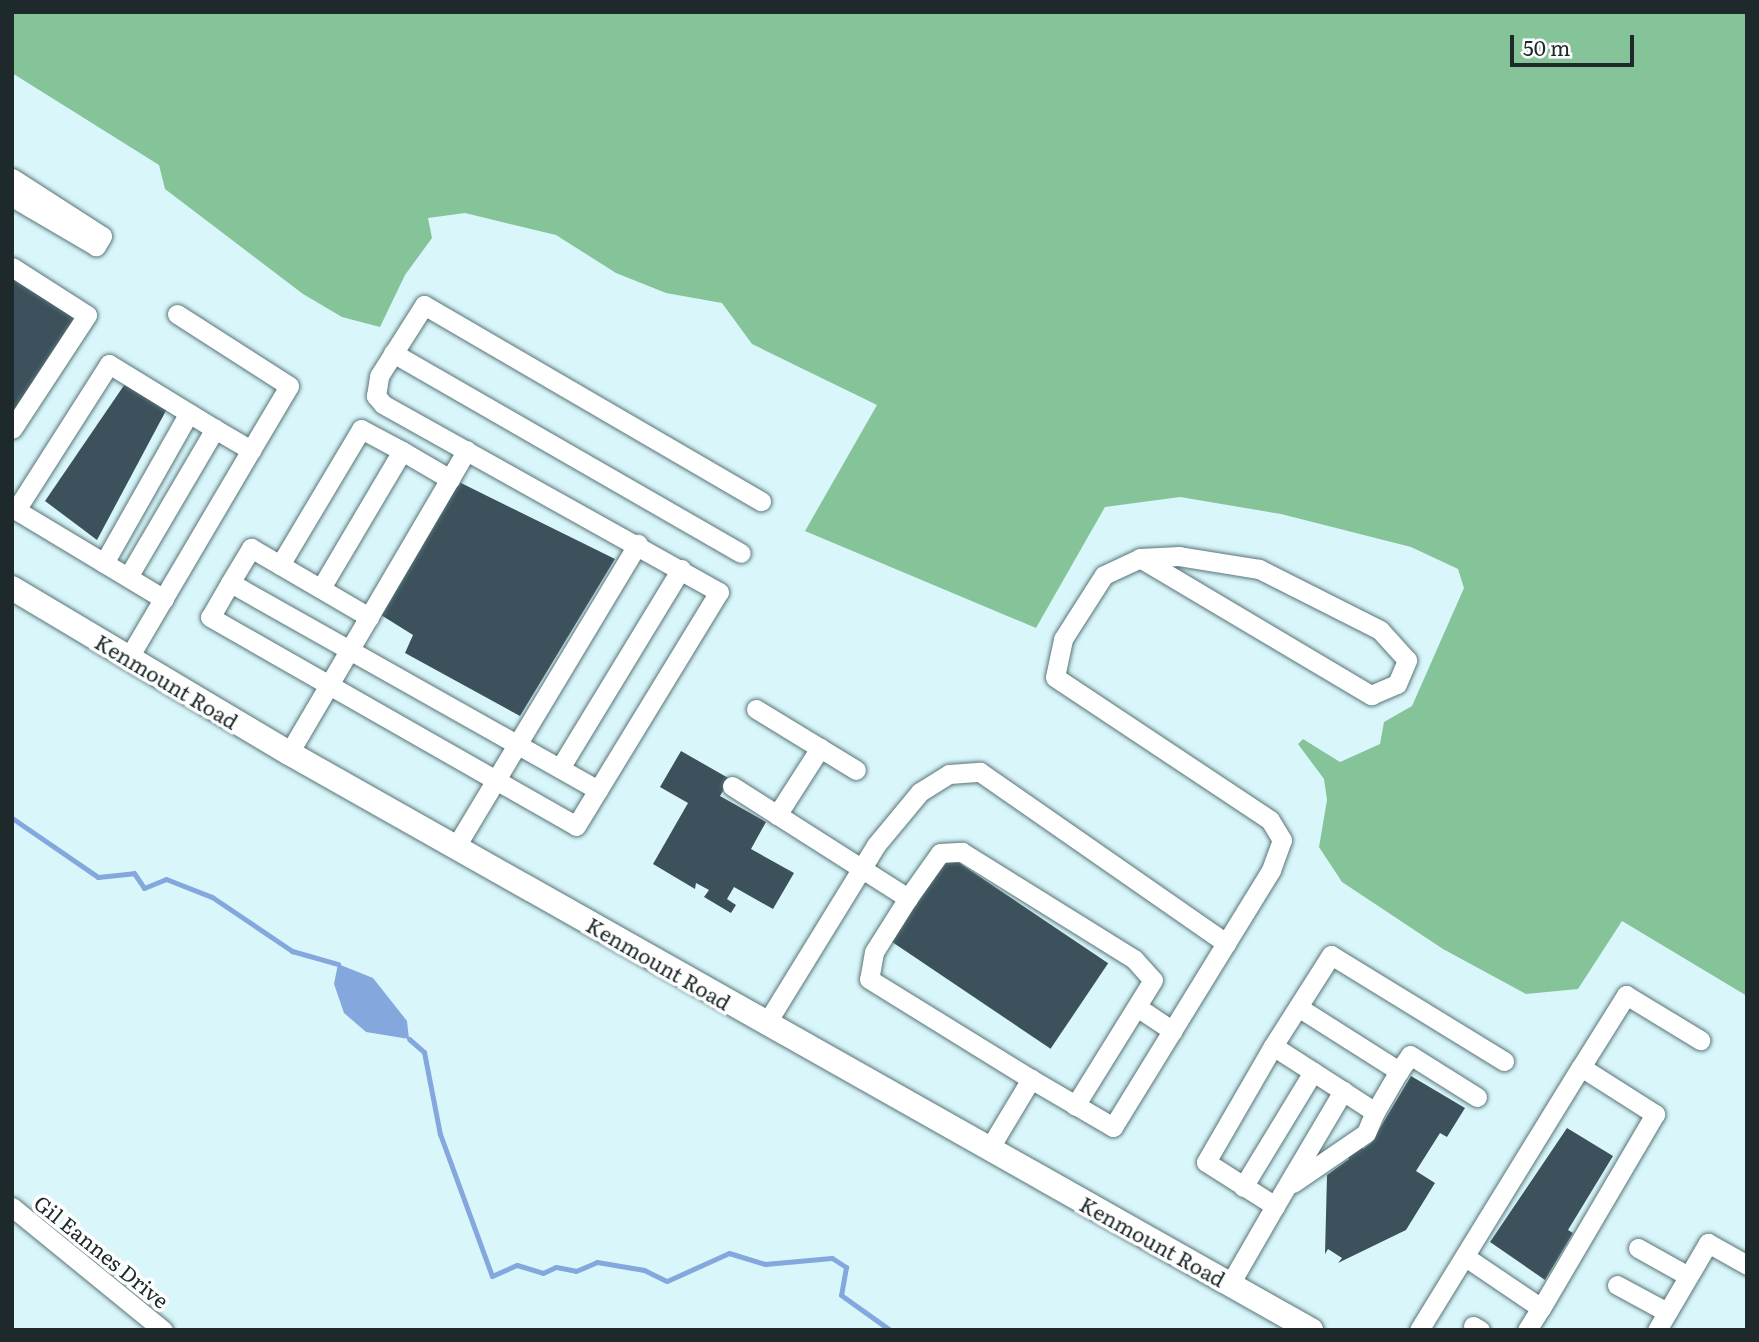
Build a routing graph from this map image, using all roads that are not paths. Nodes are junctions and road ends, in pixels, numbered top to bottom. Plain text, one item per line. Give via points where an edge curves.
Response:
1 (12, 178) edge
2 (12, 197) edge
3 (12, 267) edge
4 (177, 314) dead end
5 (393, 354) junction
6 (189, 413) junction
7 (12, 429) edge
8 (215, 429) junction
9 (251, 450) junction
10 (467, 450) junction
11 (402, 451) junction
12 (450, 479) junction
13 (761, 501) dead end
14 (638, 544) junction
15 (741, 553) dead end
16 (1140, 558) junction
17 (104, 563) junction
18 (280, 565) junction
19 (681, 569) junction
20 (128, 577) junction
21 (230, 583) junction
22 (12, 588) edge
23 (321, 588) junction
24 (164, 599) junction
25 (369, 617) junction
26 (351, 649) junction
27 (128, 660) junction
28 (329, 686) junction
29 (757, 709) dead end
30 (518, 743) junction
31 (820, 748) junction
32 (289, 753) junction
33 (560, 768) junction
34 (856, 770) dead end
35 (496, 780) junction
36 (732, 786) dead end
37 (598, 790) junction
38 (777, 815) junction
39 (455, 848) junction
40 (861, 868) junction
41 (908, 898) junction
42 (1226, 943) junction
43 (1137, 1007) junction
44 (1298, 1007) junction
45 (766, 1024) junction
46 (1173, 1031) junction
47 (1700, 1040) dead end
48 (1273, 1046) junction
49 (1504, 1061) dead end
50 (1581, 1067) junction
51 (1399, 1070) junction
52 (1313, 1072) junction
53 (1031, 1079) junction
54 (1343, 1091) junction
55 (1477, 1097) dead end
56 (1075, 1107) junction
57 (1375, 1112) junction
58 (989, 1149) junction
59 (1243, 1186) junction
60 (1287, 1188) junction
61 (1275, 1206) junction
62 (12, 1207) edge
63 (1638, 1248) dead end
64 (1467, 1258) junction
65 (1747, 1265) edge
66 (1688, 1276) junction
67 (1230, 1284) junction
68 (1617, 1285) dead end
69 (1541, 1308) junction
70 (1667, 1312) junction
71 (163, 1330) edge
72 (1311, 1330) edge
73 (1419, 1330) edge
74 (1527, 1330) edge
75 (1657, 1330) edge

1 - 2 street via 102,236 96,246
3 - 7 street via 87,315
4 - 9 street via 289,386
5 - 10 street via 379,376 376,396
5 - 13 street via 424,305
5 - 15 street
6 - 8 street
6 - 17 street
6 - 17 street via 109,364 16,510
8 - 9 street
8 - 20 street
9 - 24 street
10 - 12 street
10 - 14 street
11 - 12 street
11 - 18 street via 362,429
11 - 23 street
12 - 25 street
14 - 19 street
14 - 30 street
16 - 16 street via 1371,695 1397,684 1407,660 1380,630 1305,590 1259,569 1180,556
16 - 42 street via 1104,575 1063,639 1055,677 1270,820 1282,840 1271,870
17 - 20 street
18 - 21 street via 251,548
18 - 23 street
19 - 33 street
19 - 37 street via 719,592
20 - 24 street
21 - 26 street
21 - 28 street via 210,617
22 - 27 main road, Kenmount Road
23 - 25 street
24 - 27 street
25 - 26 street
26 - 28 street
26 - 30 street
27 - 32 main road, Kenmount Road
28 - 32 street
28 - 35 street
29 - 31 street
30 - 33 street
30 - 35 street
31 - 34 street
31 - 38 street
32 - 39 main road, Kenmount Road
33 - 37 street
35 - 37 street via 576,826
35 - 39 street
36 - 38 street
38 - 40 street
39 - 45 main road, Kenmount Road
40 - 41 street
40 - 42 street via 920,792 949,775 980,772
40 - 45 street
41 - 43 street via 940,853 962,852 1134,958 1153,980
41 - 53 street via 874,952 869,979
42 - 46 street
43 - 46 street
43 - 56 street
44 - 48 street
44 - 49 street via 1331,955
44 - 51 street
45 - 58 main road, Kenmount Road
46 - 56 street via 1113,1127
47 - 50 street via 1626,995
48 - 52 street
48 - 59 street via 1206,1162
50 - 64 street
50 - 69 street via 1655,1114
51 - 55 street via 1410,1055
51 - 57 street
52 - 54 street
52 - 59 street
53 - 56 street
53 - 58 street
54 - 57 street
54 - 60 street
57 - 60 street via 1366,1133
58 - 67 main road, Kenmount Road
59 - 61 street
60 - 61 street
61 - 67 street
62 - 71 street, Gil Eannes Drive
63 - 66 street
64 - 69 street
64 - 73 street
65 - 66 street via 1708,1243
66 - 70 street
67 - 72 main road, Kenmount Road
68 - 70 street
69 - 74 street
70 - 75 street

